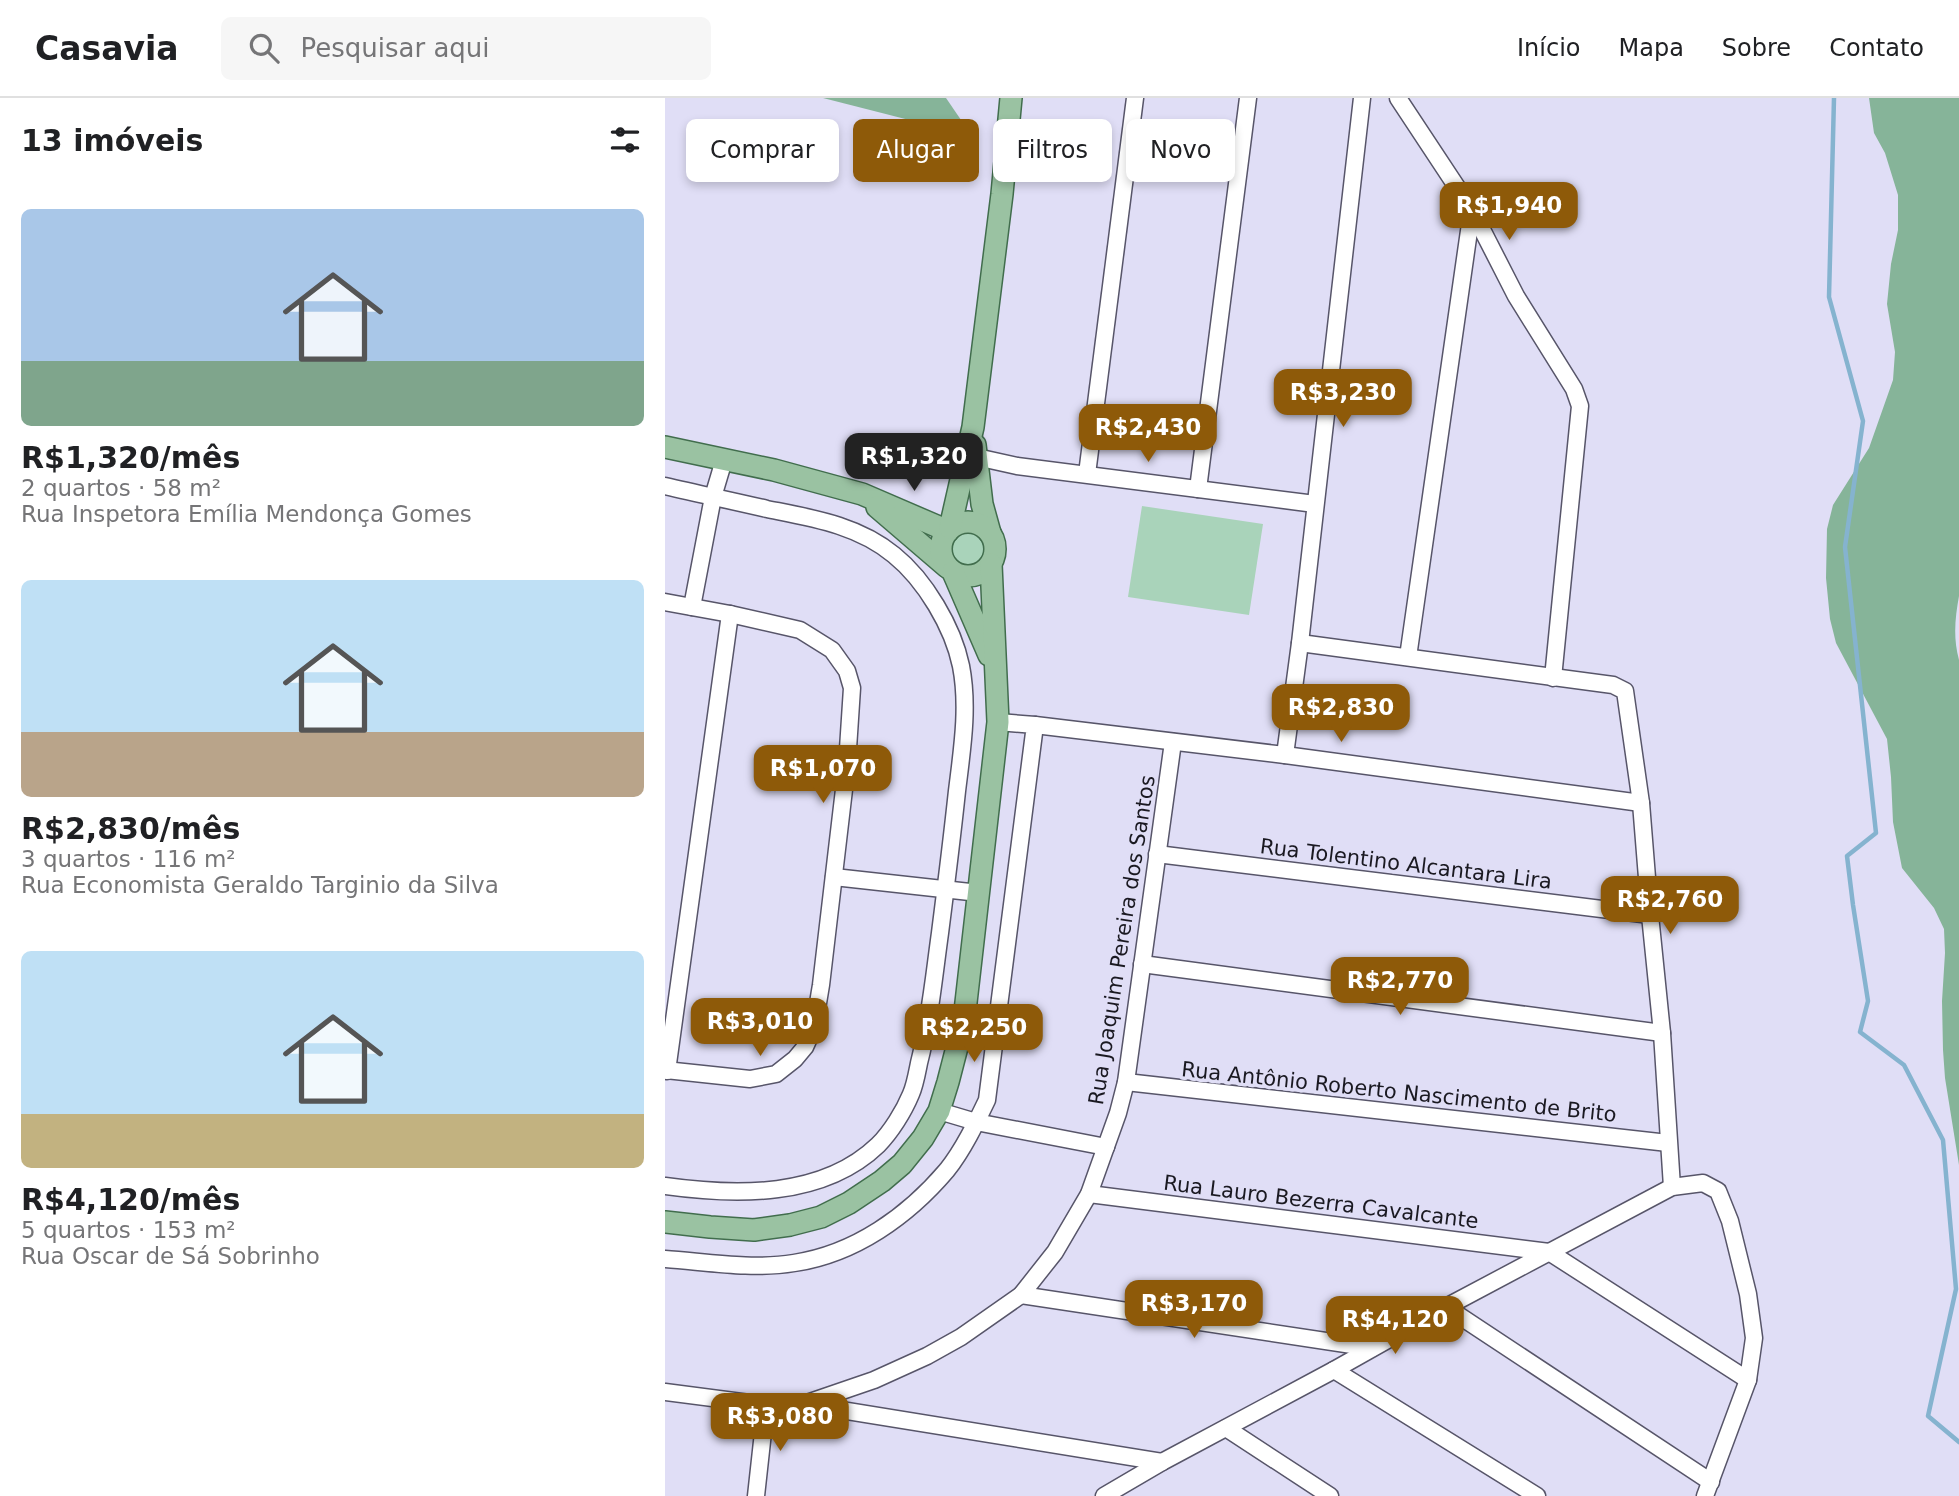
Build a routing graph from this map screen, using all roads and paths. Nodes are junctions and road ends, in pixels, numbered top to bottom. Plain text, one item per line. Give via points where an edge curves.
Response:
1 (1011, 98) edge
2 (1135, 98) edge
3 (1248, 98) edge
4 (1362, 98) edge
5 (1398, 98) edge
6 (1472, 210) junction
7 (973, 443) junction
8 (665, 447) edge
9 (725, 460) junction
10 (1087, 474) junction
11 (665, 486) edge
12 (1198, 489) junction
13 (862, 494) junction
14 (713, 497) junction
15 (1315, 504) junction
16 (949, 530) junction
17 (990, 533) junction
18 (991, 564) junction
19 (950, 570) junction
20 (665, 602) edge
21 (692, 607) junction
22 (730, 614) junction
23 (1300, 643) junction
24 (1408, 656) junction
25 (994, 667) junction
26 (1553, 678) junction
27 (998, 722) junction
28 (1035, 724) junction
29 (1173, 742) junction
30 (1285, 755) junction
31 (1641, 803) junction
32 (1157, 854) junction
33 (834, 877) junction
34 (946, 888) junction
35 (979, 893) junction
36 (1650, 915) junction
37 (1142, 964) junction
38 (1662, 1033) junction
39 (666, 1070) edge
40 (1126, 1082) junction
41 (939, 1111) junction
42 (976, 1122) junction
43 (1668, 1143) junction
44 (1106, 1147) junction
45 (665, 1186) edge
46 (1672, 1187) junction
47 (1089, 1195) junction
48 (665, 1222) edge
49 (1549, 1252) junction
50 (665, 1259) edge
51 (1021, 1295) junction
52 (1446, 1307) junction
53 (1372, 1348) junction
54 (1334, 1370) junction
55 (1748, 1380) junction
56 (665, 1392) edge
57 (804, 1404) junction
58 (767, 1405) junction
59 (1226, 1428) junction
60 (1162, 1462) junction
61 (1708, 1489) edge
62 (1109, 1495) edge
63 (756, 1496) edge
64 (1330, 1496) edge
65 (1537, 1496) edge

1 - 7 main road
2 - 10 street
3 - 12 street
4 - 15 street
5 - 6 street
6 - 24 street
6 - 26 street via 1515,296 1580,406
7 - 10 street via 981,458
7 - 16 main road
7 - 17 main road
8 - 9 main road
9 - 13 main road
9 - 14 street
10 - 12 street
11 - 14 street
12 - 15 street
13 - 16 main road
13 - 19 main road
14 - 21 street
14 - 34 street via 834,523 867,536 895,555 941,613 957,648 965,692
15 - 23 street
16 - 17 main road via 971,522
16 - 19 main road via 941,546
17 - 18 main road via 995,548
18 - 19 main road via 974,576
18 - 25 main road
19 - 25 main road
20 - 21 street
21 - 22 street
22 - 33 street via 800,630 832,650 847,671 852,688
22 - 39 street
23 - 24 street
23 - 30 street
24 - 26 street
25 - 27 main road
26 - 31 street via 1613,685 1625,691
27 - 28 street
27 - 35 main road
28 - 29 street
28 - 42 street via 987,1100
29 - 30 street
29 - 32 street, Rua Joaquim Pereira dos Santos
30 - 31 street
31 - 36 street
32 - 36 street, Rua Tolentino Alcantara Lira
32 - 37 street, Rua Joaquim Pereira dos Santos
33 - 34 street
33 - 39 street via 814,1027 795,1059 776,1074 750,1079
34 - 35 street
34 - 45 street via 927,1032 911,1094 880,1143 855,1164 793,1187 743,1192
35 - 41 main road via 964,1020
36 - 38 street
37 - 38 street
37 - 40 street, Rua Joaquim Pereira dos Santos
38 - 43 street
40 - 43 street, Rua Antônio Roberto Nascimento de Brito
40 - 44 street, Rua Joaquim Pereira dos Santos
41 - 42 street
41 - 48 main road via 902,1164 860,1196 821,1217 754,1230
42 - 44 street
42 - 50 street via 948,1168 909,1209 859,1243 794,1264
43 - 46 street
44 - 47 street, Rua Joaquim Pereira dos Santos
46 - 49 street
46 - 55 street via 1703,1183 1719,1191 1748,1294 1754,1338
47 - 49 street, Rua Lauro Bezerra Cavalcante
47 - 51 street, Rua Joaquim Pereira dos Santos via 1055,1252
49 - 52 street
49 - 55 street
51 - 53 street
51 - 57 street, Rua Joaquim Pereira dos Santos via 927,1356
52 - 53 street
52 - 61 street
53 - 54 street
54 - 59 street
54 - 65 street
55 - 61 street
56 - 58 street
57 - 58 street
57 - 60 street
58 - 63 street
59 - 60 street
59 - 64 street
60 - 62 street

